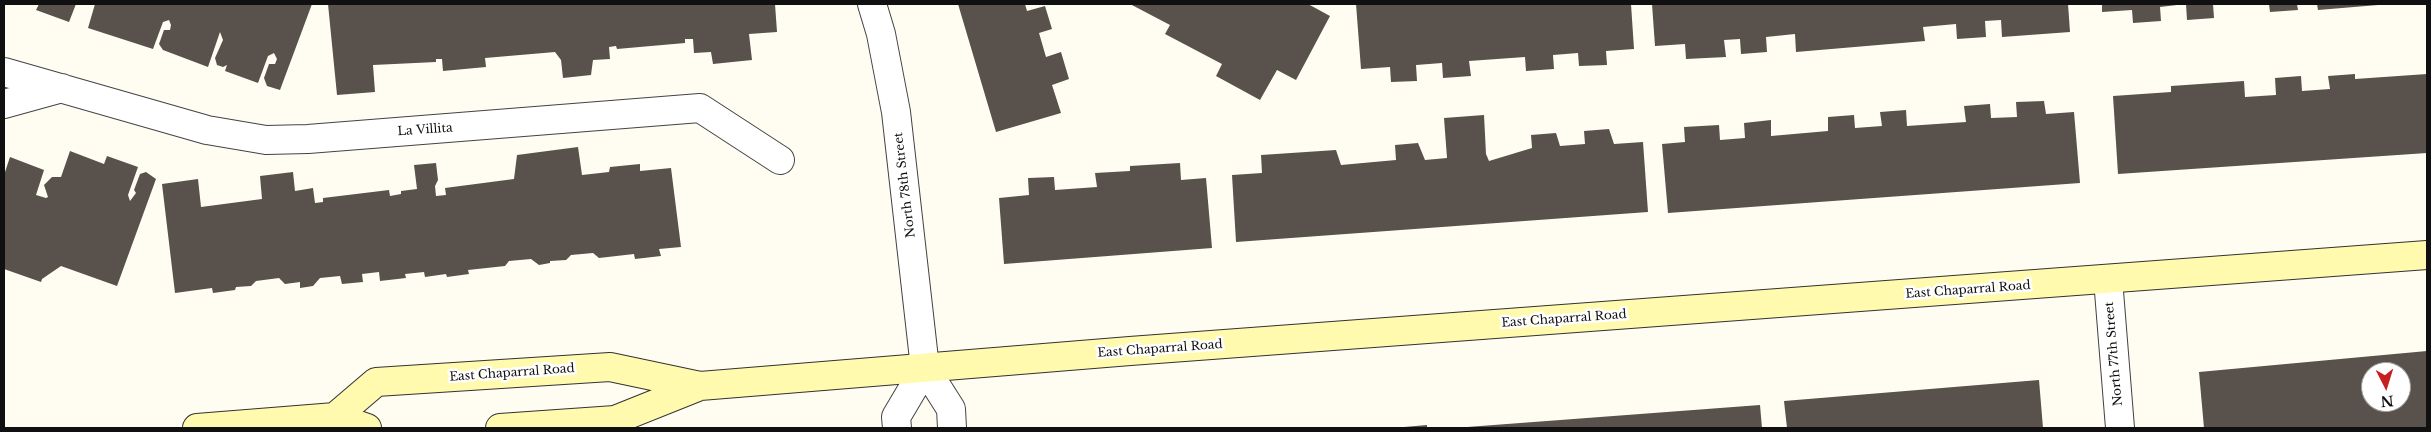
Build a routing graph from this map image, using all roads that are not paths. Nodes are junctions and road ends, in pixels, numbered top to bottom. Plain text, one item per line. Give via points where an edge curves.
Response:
1 (872, 4) edge
2 (4, 72) edge
3 (62, 88) junction
4 (4, 104) edge
5 (780, 160) dead end
6 (2427, 254) edge
7 (2108, 280) junction
8 (925, 368) junction
9 (700, 386) junction
10 (335, 417) junction
11 (197, 428) edge
12 (367, 428) edge
13 (500, 428) edge
14 (897, 428) edge
15 (952, 428) edge
16 (2120, 428) edge

1 - 8 street, North 78th Street via 896,112
2 - 3 street, La Villita
3 - 4 street
3 - 5 street, La Villita via 208,130 266,140 700,108
6 - 7 main road, East Chaparral Road
7 - 8 main road, East Chaparral Road
7 - 16 street, North 77th Street
8 - 9 main road, East Chaparral Road
8 - 14 street via 896,417
8 - 15 street, North 78th Street via 951,409
9 - 10 main road, East Chaparral Road via 610,366 376,382
9 - 13 main road, East Chaparral Road via 615,420
10 - 11 main road
10 - 12 main road

